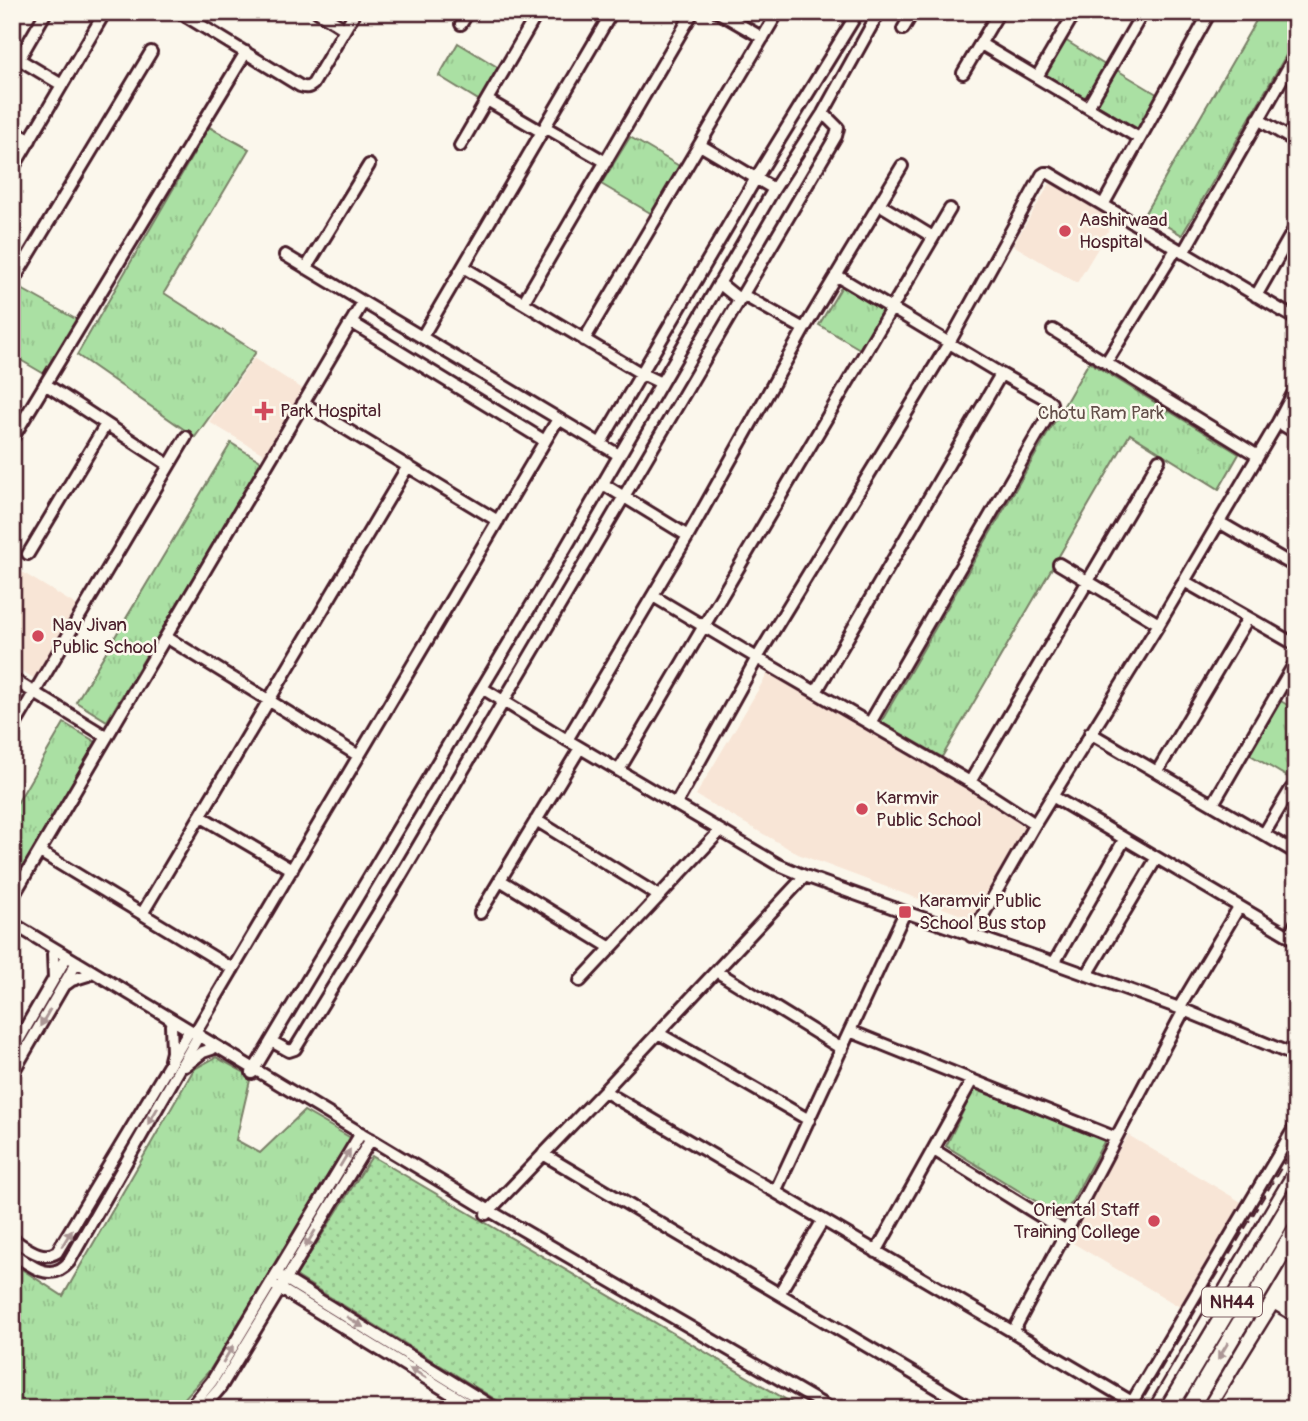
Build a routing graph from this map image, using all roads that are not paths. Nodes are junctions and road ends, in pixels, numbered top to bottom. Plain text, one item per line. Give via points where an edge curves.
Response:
1 (46, 12) edge
2 (105, 12) edge
3 (179, 12) edge
4 (318, 12) edge
5 (355, 12) edge
6 (468, 12) edge
7 (538, 12) edge
8 (612, 12) edge
9 (693, 12) edge
10 (718, 12) edge
11 (778, 12) edge
12 (858, 12) edge
13 (879, 12) edge
14 (913, 12) edge
15 (999, 12) edge
16 (1075, 12) edge
17 (1143, 12) edge
18 (1210, 12) edge
19 (461, 24) dead end
20 (345, 29) junction
21 (903, 29) dead end
22 (763, 38) junction
23 (981, 44) junction
24 (151, 52) dead end
25 (246, 52) junction
26 (1296, 54) edge
27 (16, 57) edge
28 (963, 74) dead end
29 (1037, 77) junction
30 (62, 85) junction
31 (487, 100) junction
32 (1088, 107) junction
33 (823, 113) junction
34 (1258, 119) junction
35 (12, 130) edge
36 (544, 130) junction
37 (1139, 138) junction
38 (30, 140) junction
39 (1296, 142) edge
40 (699, 145) junction
41 (460, 146) dead end
42 (606, 162) junction
43 (369, 165) dead end
44 (902, 166) dead end
45 (12, 170) edge
46 (756, 178) junction
47 (774, 189) junction
48 (879, 204) junction
49 (1102, 205) junction
50 (950, 209) dead end
51 (1296, 226) edge
52 (933, 237) junction
53 (1180, 251) junction
54 (285, 255) dead end
55 (463, 267) junction
56 (306, 268) junction
57 (836, 275) junction
58 (12, 283) edge
59 (719, 283) junction
60 (1256, 296) junction
61 (742, 298) junction
62 (363, 302) junction
63 (523, 303) junction
64 (891, 308) junction
65 (1296, 319) edge
66 (351, 322) junction
67 (804, 329) junction
68 (1053, 330) dead end
69 (422, 337) junction
70 (584, 340) junction
71 (949, 343) junction
72 (1106, 363) junction
73 (642, 374) junction
74 (1001, 374) junction
75 (661, 383) junction
76 (45, 384) junction
77 (1296, 388) edge
78 (303, 403) junction
79 (558, 419) junction
80 (1278, 422) junction
81 (106, 424) junction
82 (1296, 433) edge
83 (186, 437) dead end
84 (12, 439) edge
85 (545, 441) junction
86 (600, 444) junction
87 (619, 455) junction
88 (1258, 456) junction
89 (1159, 460) dead end
90 (169, 465) junction
91 (408, 466) junction
92 (603, 484) junction
93 (624, 497) junction
94 (498, 521) junction
95 (1219, 522) junction
96 (688, 536) junction
97 (28, 554) dead end
98 (1059, 564) dead end
99 (1296, 567) edge
100 (1184, 581) junction
101 (1088, 582) junction
102 (653, 596) junction
103 (1248, 618) junction
104 (1159, 624) junction
105 (705, 626) junction
106 (166, 637) junction
107 (1296, 645) edge
108 (757, 659) junction
109 (1296, 661) edge
110 (12, 679) edge
111 (482, 688) junction
112 (35, 692) junction
113 (816, 692) junction
114 (269, 700) junction
115 (504, 701) junction
116 (870, 723) junction
117 (12, 730) edge
118 (1090, 733) junction
119 (107, 737) junction
120 (567, 740) junction
121 (580, 748) junction
122 (359, 756) junction
123 (619, 770) junction
124 (1157, 772) junction
125 (970, 782) junction
126 (1291, 789) dead end
127 (1052, 796) junction
128 (676, 804) junction
129 (1213, 804) junction
130 (200, 816) junction
131 (537, 820) junction
132 (1035, 824) junction
133 (720, 831) junction
134 (1264, 834) junction
135 (1124, 840) junction
136 (40, 852) junction
137 (1296, 853) edge
138 (1156, 859) junction
139 (292, 870) junction
140 (806, 876) junction
141 (500, 880) junction
142 (659, 896) junction
143 (12, 898) edge
144 (1239, 908) junction
145 (905, 912) junction
146 (480, 913) dead end
147 (142, 914) junction
148 (12, 923) edge
149 (1296, 923) edge
150 (12, 929) edge
151 (971, 936) junction
152 (1292, 938) edge
153 (611, 948) junction
154 (53, 954) junction
155 (65, 958) junction
156 (1054, 963) junction
157 (76, 964) junction
158 (233, 969) junction
159 (716, 971) junction
160 (88, 975) junction
161 (1087, 975) junction
162 (54, 978) junction
163 (580, 981) dead end
164 (63, 986) junction
165 (1181, 1009) junction
166 (171, 1025) junction
167 (850, 1031) junction
168 (658, 1033) junction
169 (194, 1035) junction
170 (271, 1041) junction
171 (212, 1049) junction
172 (842, 1049) junction
173 (12, 1051) edge
174 (1296, 1056) edge
175 (253, 1071) junction
176 (172, 1073) junction
177 (12, 1074) edge
178 (972, 1080) junction
179 (604, 1091) junction
180 (809, 1120) junction
181 (1296, 1125) edge
182 (364, 1138) junction
183 (1116, 1139) junction
184 (934, 1150) junction
185 (543, 1154) junction
186 (1296, 1171) edge
187 (775, 1192) junction
188 (1296, 1195) edge
189 (488, 1212) junction
190 (823, 1220) junction
191 (1296, 1229) edge
192 (1066, 1232) junction
193 (1260, 1232) junction
194 (12, 1239) edge
195 (876, 1252) junction
196 (12, 1253) edge
197 (1296, 1256) edge
198 (1293, 1267) edge
199 (1237, 1271) junction
200 (278, 1281) junction
201 (1296, 1292) edge
202 (779, 1294) junction
203 (1277, 1295) junction
204 (1296, 1299) edge
205 (1212, 1314) junction
206 (1296, 1316) edge
207 (1263, 1317) junction
208 (1013, 1332) junction
209 (1252, 1335) junction
210 (1130, 1406) edge
211 (189, 1409) edge
212 (202, 1409) edge
213 (476, 1409) edge
214 (496, 1409) edge
215 (819, 1409) edge
216 (831, 1409) edge
217 (973, 1409) edge
218 (1156, 1409) edge
219 (1168, 1409) edge
220 (1189, 1409) edge
221 (1206, 1409) edge

1 - 27 street
2 - 30 street
3 - 25 street
4 - 20 street
5 - 20 street
6 - 19 street
7 - 31 street
8 - 36 street
9 - 42 street
10 - 22 street
11 - 22 street
12 - 46 street
13 - 33 street
14 - 21 street
15 - 23 street
16 - 29 street
17 - 32 street
18 - 37 street
20 - 25 street via 309,87
22 - 40 street
23 - 28 street
23 - 29 street
24 - 58 street
25 - 76 street
26 - 34 street
27 - 30 street
29 - 32 street
30 - 38 street
31 - 36 street
31 - 41 street
32 - 37 street
33 - 47 street
33 - 61 street via 838,128 836,136
34 - 39 street
34 - 53 street
35 - 38 street
36 - 42 street
36 - 55 street
37 - 49 street
38 - 45 street
40 - 46 street
40 - 70 street
42 - 63 street
43 - 56 street
44 - 48 street
46 - 47 street
46 - 73 street
47 - 59 street
48 - 52 street
48 - 57 street
49 - 53 street
49 - 71 street via 1049,173 1042,175
50 - 52 street
51 - 60 street
52 - 64 street
53 - 60 street
53 - 72 street
54 - 56 street
55 - 63 street
55 - 69 street
56 - 62 street
57 - 64 street
57 - 67 street
59 - 61 street
59 - 75 street
60 - 65 street
61 - 67 street
61 - 93 street
62 - 66 street
62 - 69 street
63 - 70 street
64 - 71 street
64 - 105 street
66 - 78 street
66 - 85 street
67 - 96 street
68 - 72 street
69 - 79 street
70 - 73 street
71 - 74 street
71 - 108 street
72 - 88 street
73 - 75 street
73 - 86 street
74 - 113 street
74 - 116 street via 1051,403 1052,409
75 - 87 street
76 - 81 street
76 - 84 street
77 - 80 street
78 - 91 street
78 - 106 street
79 - 85 street
79 - 86 street
80 - 82 street
80 - 88 street
81 - 90 street
81 - 97 street
83 - 90 street
85 - 94 street
86 - 87 street
87 - 92 street
88 - 95 street
89 - 101 street
90 - 112 street
91 - 94 street
91 - 114 street
92 - 93 street
92 - 111 street
93 - 96 street
93 - 115 street
94 - 122 street
95 - 99 street
95 - 100 street
96 - 102 street
98 - 101 street
100 - 103 street
100 - 104 street
101 - 104 street
101 - 125 street
102 - 105 street
102 - 120 street
103 - 107 street
103 - 124 street
104 - 118 street
105 - 108 street
105 - 123 street
106 - 114 street
106 - 119 street
108 - 113 street
108 - 128 street
109 - 129 street
110 - 112 street
111 - 115 street
111 - 170 street
112 - 117 street
112 - 119 street
113 - 116 street
114 - 122 street
114 - 130 street
115 - 120 street
115 - 170 street via 295,1049 289,1051
116 - 125 street
118 - 124 street
118 - 127 street
119 - 136 street
120 - 121 street
121 - 123 street
121 - 131 street
122 - 139 street
123 - 128 street
124 - 129 street
125 - 132 street
126 - 134 street
127 - 132 street
127 - 135 street
128 - 133 street
129 - 134 street
130 - 139 street
130 - 147 street
131 - 141 street
131 - 142 street
132 - 151 street
133 - 140 street via 764,858
133 - 142 street
134 - 137 street
135 - 138 street
135 - 156 street
136 - 143 street
136 - 147 street
138 - 144 street
138 - 161 street
139 - 158 street
140 - 145 street
140 - 159 street
141 - 146 street
141 - 153 street
142 - 153 street
144 - 152 street
144 - 165 street
145 - 151 street
145 - 167 street
147 - 158 street
148 - 155 street
149 - 152 street
150 - 154 street
151 - 156 street
153 - 163 street
154 - 155 street
154 - 162 street
155 - 157 street
155 - 162 street
156 - 161 street
157 - 160 street
157 - 164 street
157 - 169 street
158 - 169 street
159 - 168 street
159 - 172 street
160 - 164 street
160 - 166 street
161 - 165 street
162 - 173 street
164 -> 177 street
165 - 174 street
165 - 183 street
166 - 169 street
166 - 176 street
167 - 172 street
167 - 178 street
168 - 179 street
168 - 180 street
169 - 171 street
169 - 175 street
169 - 176 street
170 - 175 street
171 - 175 street
171 - 176 street
172 - 180 street
175 - 182 street
194 -> 176 street via 38,1254 57,1252
176 -> 196 street via 64,1268 47,1273
178 - 183 street
178 - 184 street
179 - 185 street
179 - 187 street
180 - 187 street
181 - 210 street
182 - 189 street
182 - 200 street
183 - 192 street
184 - 192 street
184 - 195 street
185 - 189 street
185 - 202 street
186 - 193 main road
187 - 190 street
188 - 219 highway, NH44, bridge
189 - 215 street
189 - 216 street
190 - 195 street
190 - 202 street
191 -> 220 highway, NH44, bridge
192 - 208 street
193 - 197 main road via 1268,1251 1276,1256
193 - 199 main road
195 - 208 street
198 - 201 main road
198 - 203 main road
199 - 203 main road
199 - 205 main road
211 -> 200 street
200 - 212 street via 220,1388
213 -> 200 street
200 -> 214 street
202 - 217 street
203 - 204 main road
203 - 206 main road
203 - 207 main road
205 - 209 main road via 1224,1307 1236,1308 1251,1323
205 - 218 main road
206 - 207 main road
207 - 209 main road
208 - 210 street
209 - 221 main road

